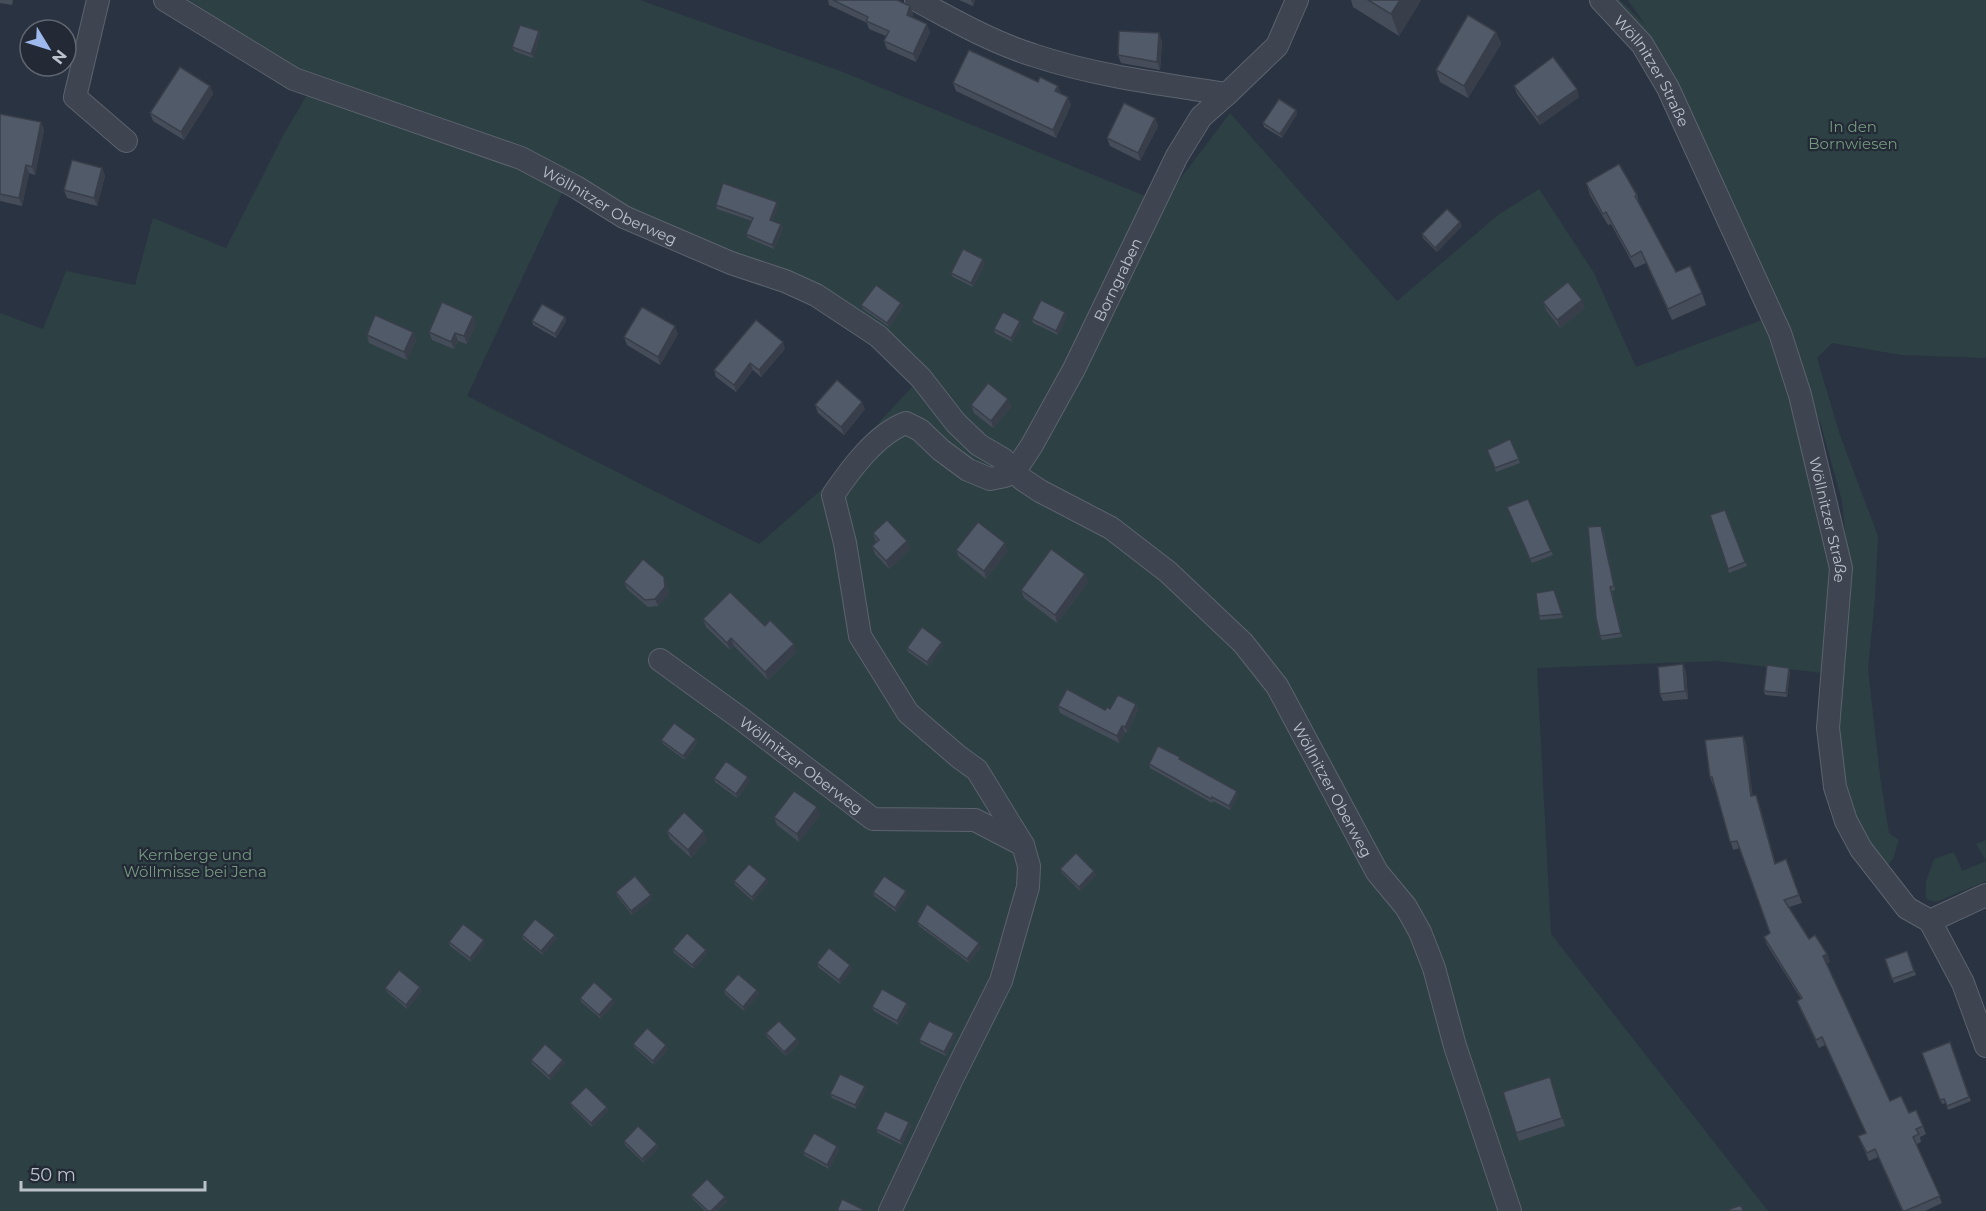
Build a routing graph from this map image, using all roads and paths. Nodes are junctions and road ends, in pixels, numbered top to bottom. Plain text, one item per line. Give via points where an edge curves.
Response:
1 (98, 0) edge
2 (165, 0) edge
3 (916, 0) edge
4 (1298, 0) edge
5 (1601, 0) edge
6 (1227, 94) junction
7 (126, 141) dead end
8 (1015, 471) junction
9 (660, 660) dead end
10 (1023, 845) junction
11 (1986, 895) edge
12 (1930, 921) junction
13 (1986, 1046) edge
14 (890, 1211) edge
15 (1510, 1211) edge

1 - 7 street via 75,97
2 - 8 street, Wöllnitzer Oberweg via 294,79 521,158 624,217 816,295 878,336 921,378 956,423
3 - 6 street via 978,34 1033,55 1108,75
4 - 6 street, Borngraben via 1277,46
5 - 12 street, Wöllnitzer Straße via 1642,44 1668,88 1780,333 1800,395 1841,568 1828,729 1835,787 1846,821 1861,849 1907,908
6 - 8 street, Borngraben via 1201,117 1177,156 1074,369
8 - 10 street via 990,480 968,470 906,423 893,428 851,468 833,495 860,636 908,713 977,770
8 - 15 street, Wöllnitzer Oberweg via 1040,491 1111,528 1168,572 1243,643 1277,686 1377,872 1406,907 1420,932
9 - 10 street, Wöllnitzer Oberweg via 873,819 975,820
10 - 14 street via 1029,866 1028,888 1001,981
11 - 12 street
12 - 13 street, Wöllnitzer Straße via 1963,983

